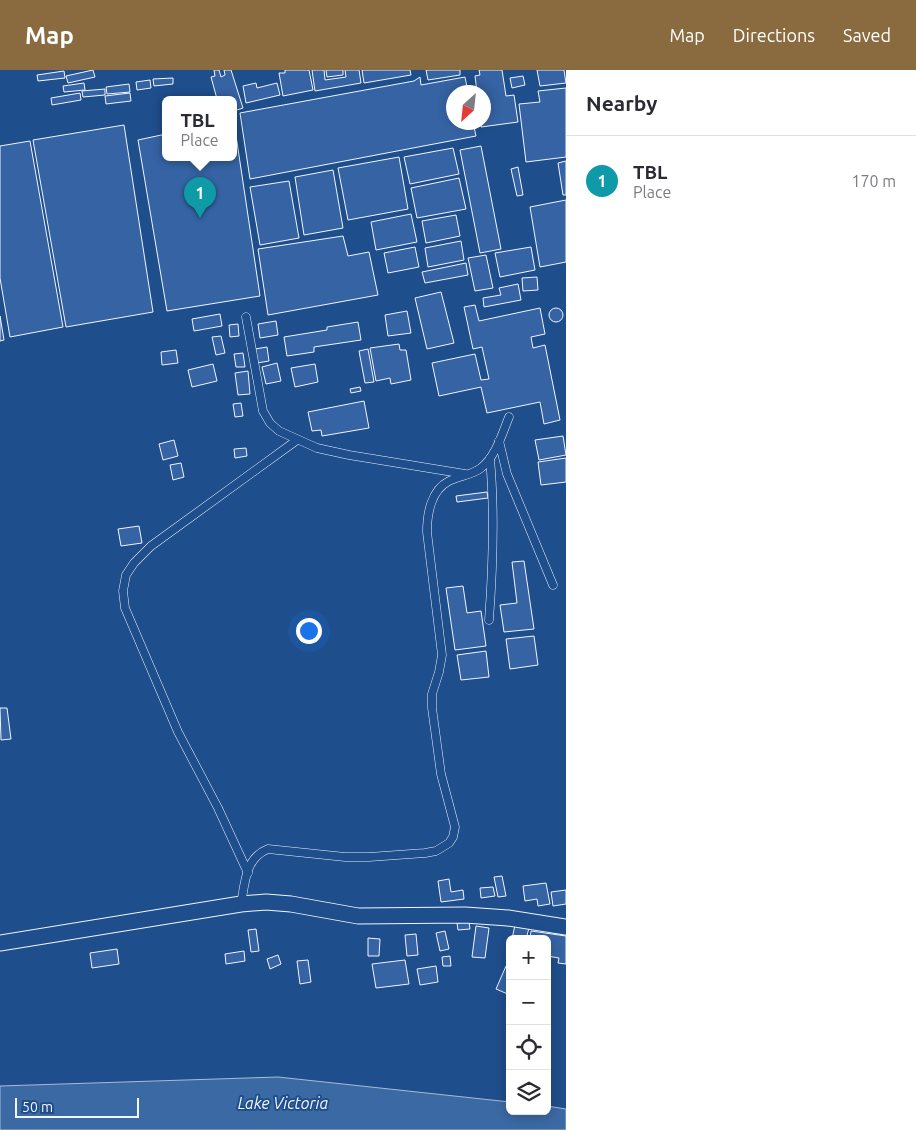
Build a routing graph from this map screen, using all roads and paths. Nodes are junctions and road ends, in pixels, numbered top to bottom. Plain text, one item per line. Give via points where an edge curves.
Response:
1 (246, 317) dead end
2 (509, 417) dead end
3 (297, 440) junction
4 (499, 441) junction
5 (490, 459) junction
6 (467, 474) junction
7 (553, 585) dead end
8 (489, 620) dead end
9 (248, 873) junction
10 (241, 904) junction
11 (566, 926) edge
12 (0, 943) edge

1 - 3 lane via 263,412 279,431
2 - 4 lane
3 - 6 lane via 349,456
3 - 9 lane via 151,546 126,575 122,591 125,608 178,732
4 - 5 lane
4 - 7 lane via 507,474
5 - 6 lane via 480,469
5 - 8 lane via 494,521
6 - 9 lane via 448,481 438,490 427,516 442,655 432,694 432,708 441,774 455,827 453,836 449,843 436,851 399,855 345,856 268,849 253,859
9 - 10 lane
10 - 11 street via 292,904 358,916 465,915
10 - 12 street

